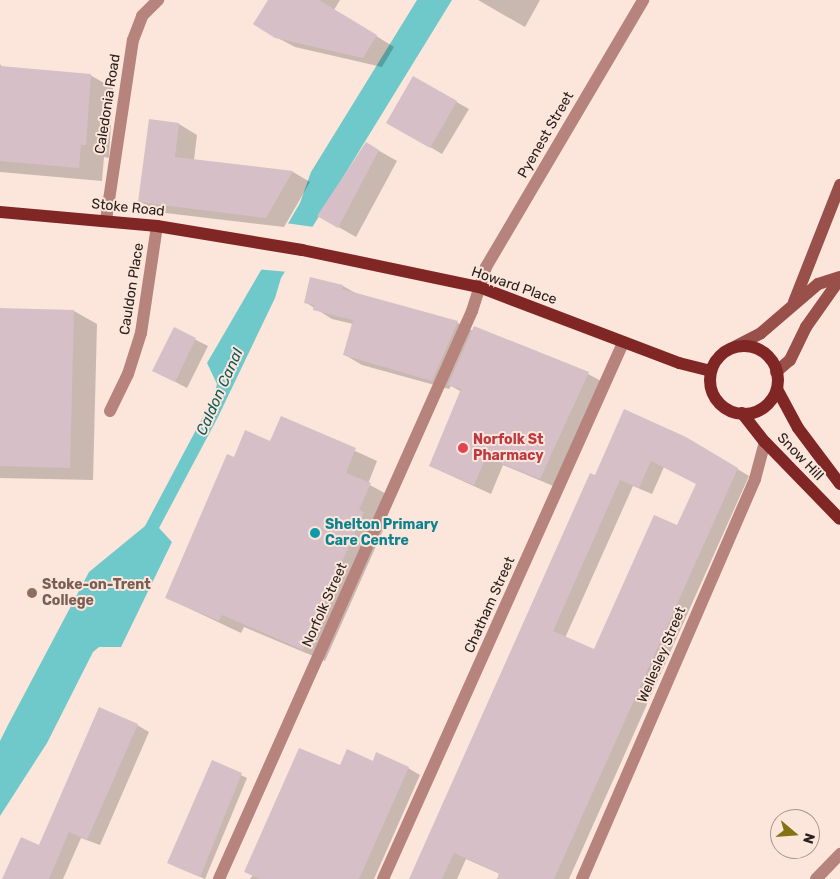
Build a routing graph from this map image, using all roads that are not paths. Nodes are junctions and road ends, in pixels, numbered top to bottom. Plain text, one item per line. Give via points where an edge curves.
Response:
1 (158, 0) edge
2 (643, 0) edge
3 (840, 185) edge
4 (0, 212) edge
5 (106, 220) junction
6 (157, 226) junction
7 (302, 250) joint
8 (840, 278) edge
9 (479, 287) junction
10 (794, 302) junction
11 (623, 343) junction
12 (734, 348) junction
13 (711, 371) junction
14 (776, 372) junction
15 (776, 389) junction
16 (110, 410) dead end
17 (742, 413) junction
18 (765, 442) junction
19 (840, 484) edge
20 (840, 518) edge
21 (840, 854) edge
22 (220, 879) edge
23 (383, 879) edge
24 (582, 879) edge
25 (816, 879) edge

1 - 5 street, Caledonia Road via 142,16 133,40
2 - 9 street, Pyenest Street via 486,267
3 - 10 main road
4 - 5 main road, Stoke Road
5 - 6 main road, Stoke Road
6 - 7 main road, Stoke Road
6 - 16 street, Cauldon Place via 141,333 128,374
7 - 9 main road, Howard Place
8 - 10 main road via 818,284
8 - 14 main road via 806,327 790,360
9 - 11 main road, Howard Place
9 - 22 street, Norfolk Street via 472,311
10 - 12 main road via 761,333
11 - 13 main road, Howard Place
11 - 23 street, Chatham Street
12 - 13 main road via 716,360
12 - 14 main road via 761,350 770,358
13 - 17 main road via 714,396 722,406
14 - 15 main road
15 - 17 main road via 760,409
15 - 19 main road, Snow Hill via 798,428
17 - 18 main road, Snow Hill
18 - 20 main road, Snow Hill
18 - 24 street, Wellesley Street via 755,479
21 - 25 street

